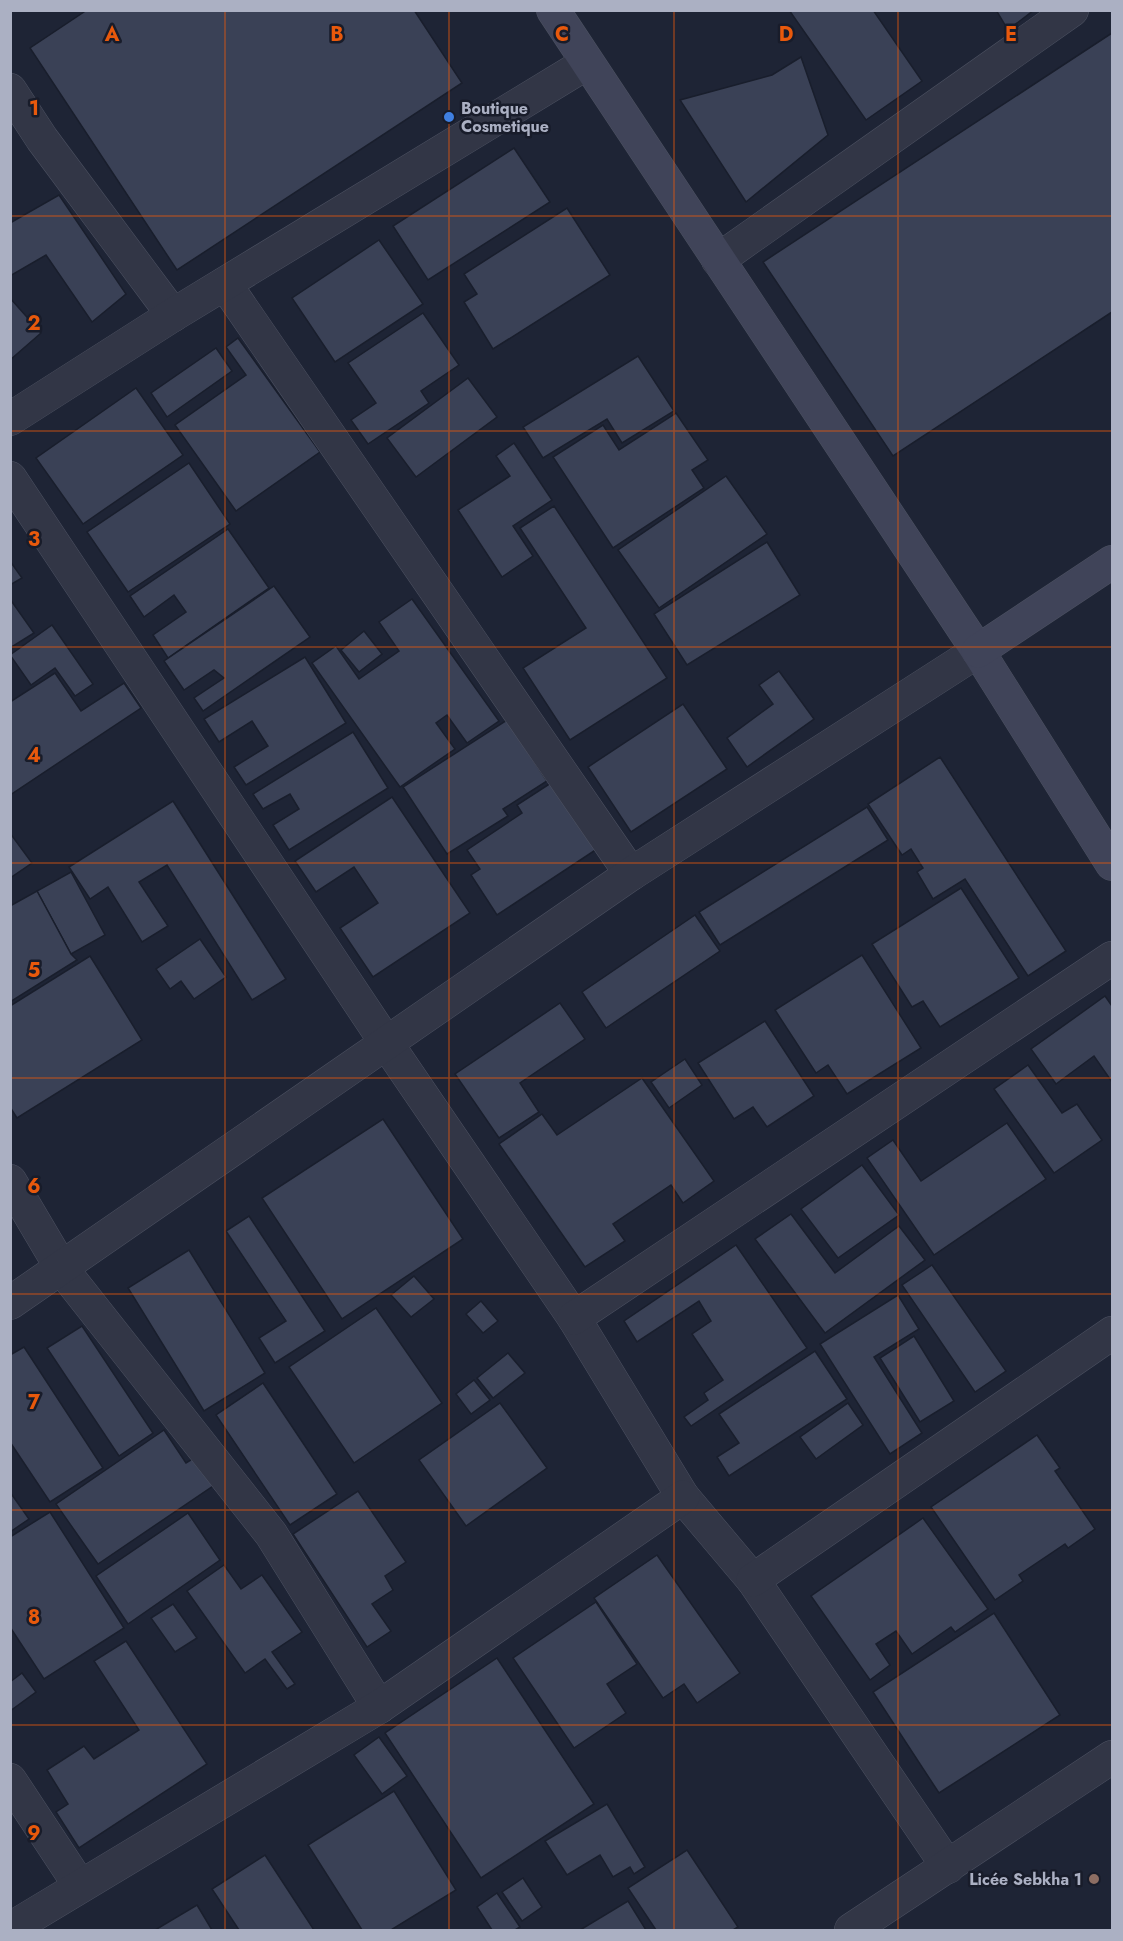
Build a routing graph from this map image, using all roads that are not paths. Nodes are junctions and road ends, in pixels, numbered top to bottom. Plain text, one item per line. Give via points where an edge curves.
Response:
1 (553, 10) edge
2 (1072, 10) edge
3 (587, 63) junction
4 (10, 90) edge
5 (718, 260) junction
6 (225, 284) junction
7 (173, 315) junction
8 (10, 419) edge
9 (10, 478) edge
10 (1113, 562) edge
11 (978, 651) junction
12 (1113, 864) edge
13 (631, 874) junction
14 (1113, 958) edge
15 (387, 1044) junction
16 (10, 1181) edge
17 (62, 1269) junction
18 (10, 1303) edge
19 (574, 1318) junction
20 (1113, 1333) edge
21 (684, 1497) junction
22 (753, 1580) junction
23 (379, 1707) junction
24 (1113, 1757) edge
25 (10, 1780) edge
26 (948, 1867) junction
27 (81, 1886) junction
28 (10, 1929) edge
29 (851, 1930) edge

1 - 3 street
2 - 5 street
3 - 5 street
3 - 6 street
4 - 7 street
5 - 11 street
6 - 7 street
6 - 13 street
7 - 8 street
9 - 15 street
10 - 11 street
11 - 12 street
11 - 13 street
13 - 15 street
14 - 19 street
15 - 17 street
15 - 19 street
16 - 17 street
17 - 18 street
17 - 23 street via 271,1534
19 - 21 street
20 - 22 street
21 - 22 street
21 - 23 street
22 - 26 street
23 - 27 street
24 - 26 street
25 - 27 street
26 - 29 street
27 - 28 street

